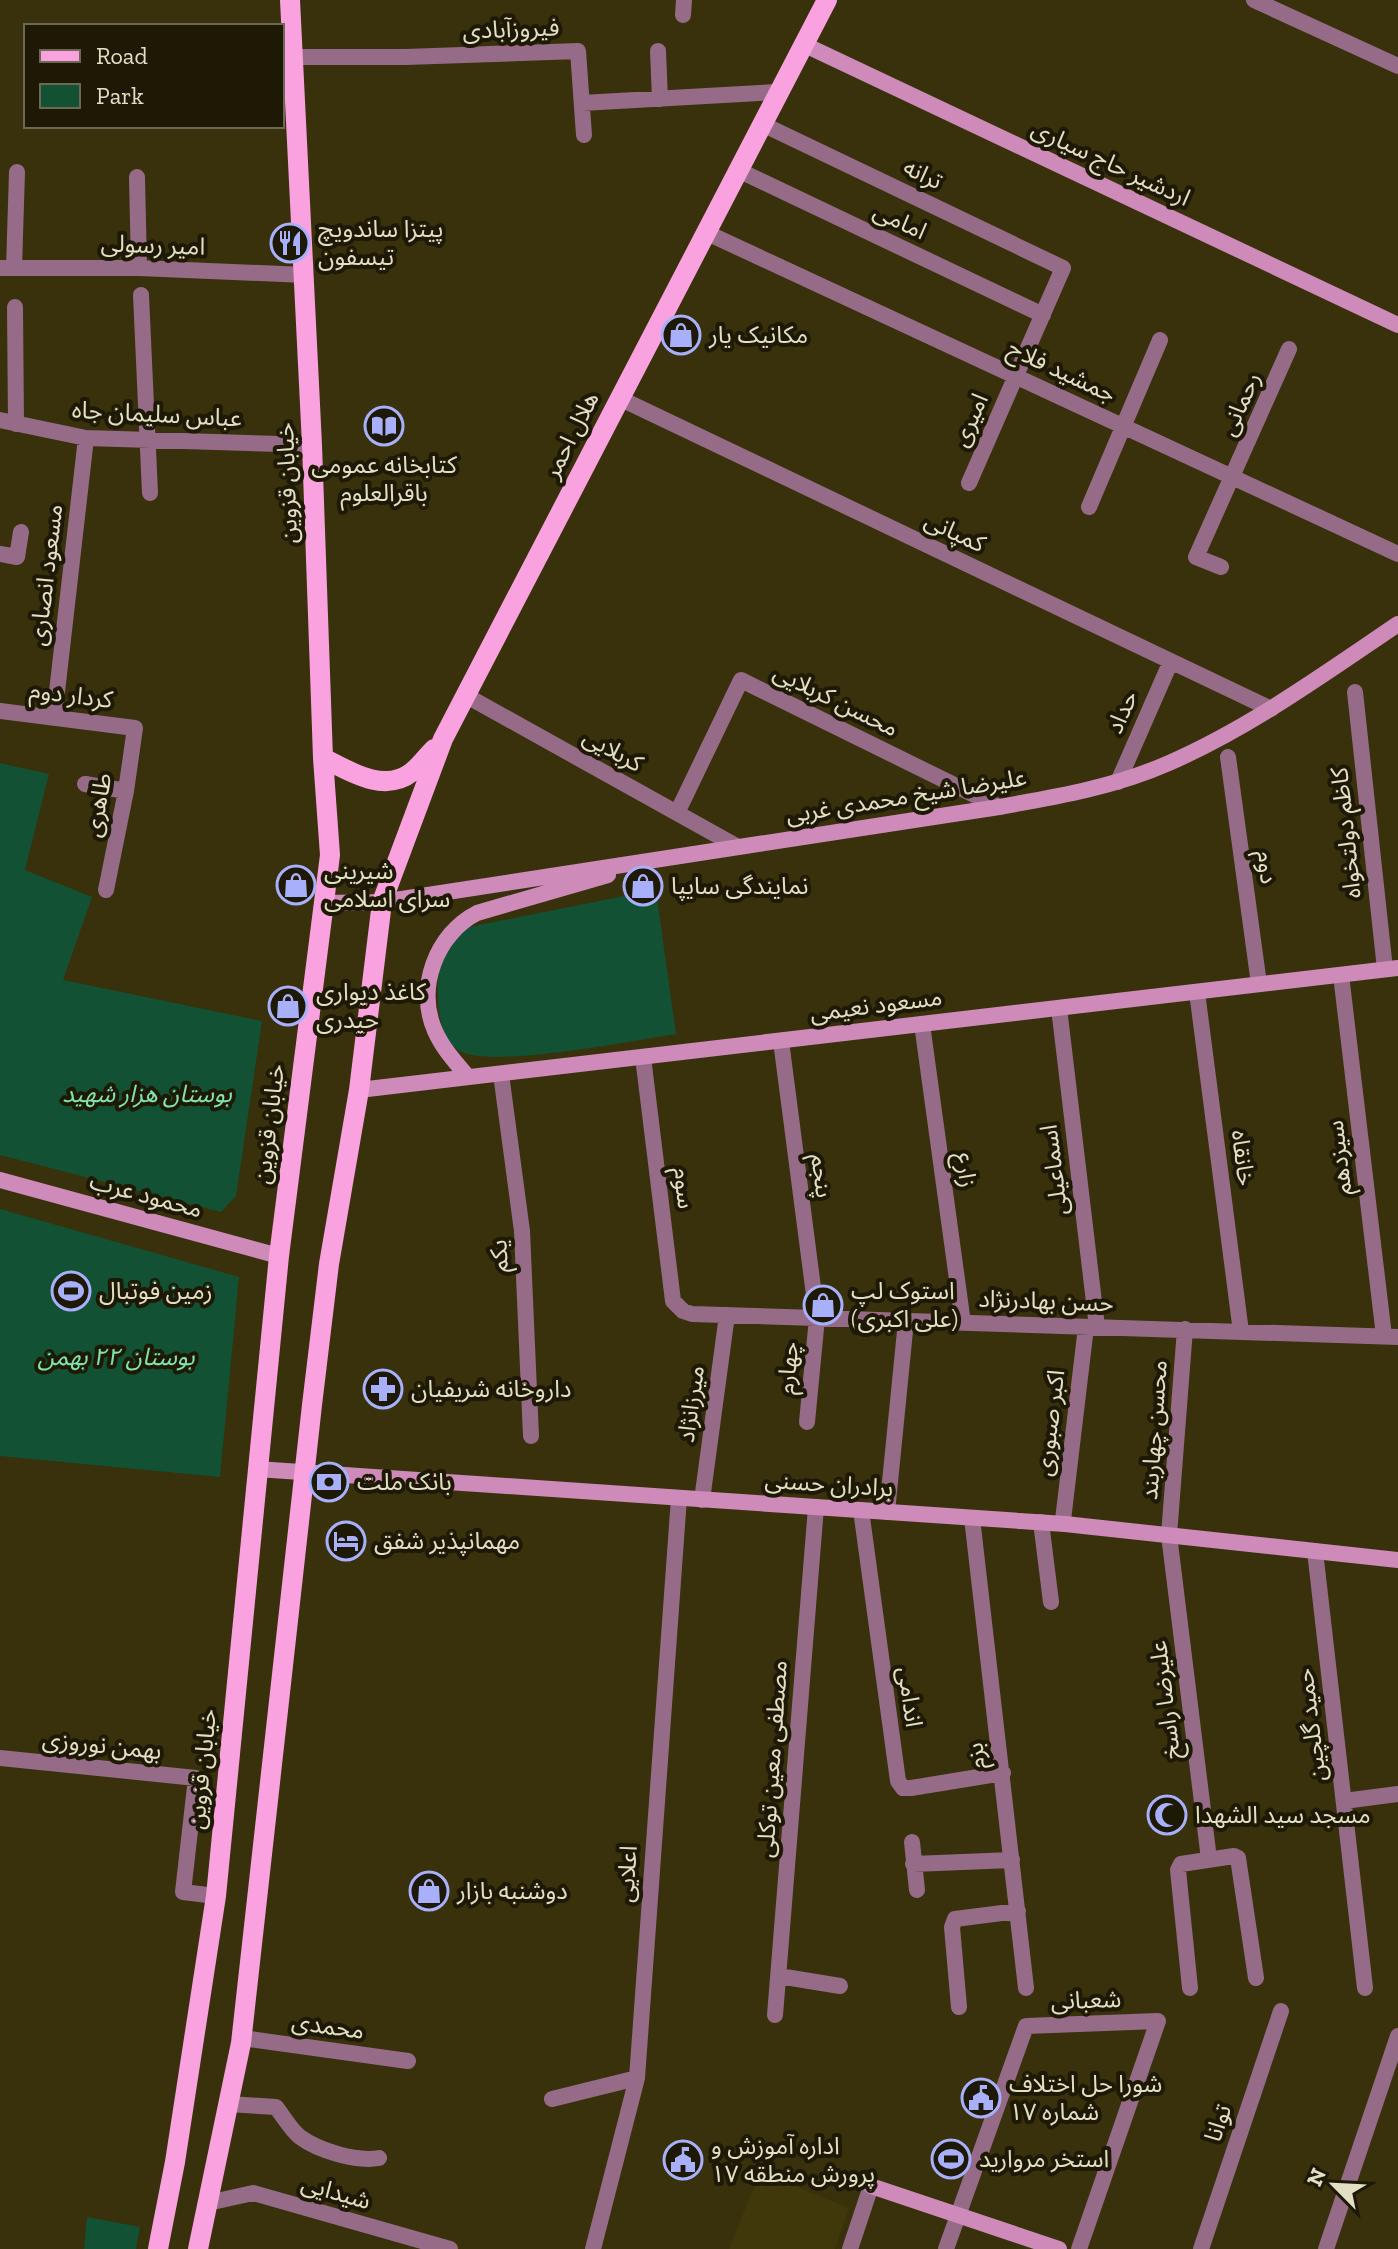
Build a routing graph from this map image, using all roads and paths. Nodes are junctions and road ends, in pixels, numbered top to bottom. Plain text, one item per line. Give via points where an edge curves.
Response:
1 (290, 0) edge
2 (827, 0) edge
3 (1254, 0) edge
4 (803, 44) junction
5 (658, 51) dead end
6 (293, 57) junction
7 (1398, 66) edge
8 (777, 92) junction
9 (660, 99) junction
10 (582, 103) junction
11 (762, 124) junction
12 (584, 135) dead end
13 (738, 170) junction
14 (17, 172) dead end
15 (137, 177) dead end
16 (705, 232) junction
17 (7, 268) edge
18 (139, 268) junction
19 (1063, 268) joint
20 (305, 275) junction
21 (141, 295) dead end
22 (15, 307) dead end
23 (1043, 315) junction
24 (1398, 325) edge
25 (1160, 340) dead end
26 (1289, 349) dead end
27 (1016, 376) junction
28 (619, 398) junction
29 (8, 422) edge
30 (1123, 426) junction
31 (86, 438) junction
32 (149, 440) junction
33 (312, 445) junction
34 (1234, 477) junction
35 (969, 483) dead end
36 (150, 493) dead end
37 (1089, 507) dead end
38 (21, 532) dead end
39 (1397, 549) edge
40 (8, 555) edge
41 (1221, 567) dead end
42 (1398, 624) edge
43 (1171, 661) junction
44 (1355, 692) dead end
45 (465, 695) junction
46 (1271, 709) junction
47 (0, 711) edge
48 (54, 718) junction
49 (135, 728) joint
50 (443, 739) junction
51 (1228, 757) dead end
52 (323, 758) junction
53 (1118, 782) junction
54 (85, 784) dead end
55 (126, 791) junction
56 (999, 807) junction
57 (677, 813) junction
58 (738, 847) junction
59 (655, 860) junction
60 (106, 890) dead end
61 (382, 902) junction
62 (324, 903) junction
63 (1392, 968) edge
64 (1341, 975) junction
65 (1259, 984) junction
66 (1197, 992) junction
67 (1059, 1008) junction
68 (922, 1024) junction
69 (781, 1041) junction
70 (643, 1057) junction
71 (501, 1074) junction
72 (468, 1077) junction
73 (359, 1090) junction
74 (0, 1180) edge
75 (279, 1256) junction
76 (692, 1314) joint
77 (727, 1315) junction
78 (817, 1318) junction
79 (906, 1321) junction
80 (963, 1323) junction
81 (1091, 1327) junction
82 (1185, 1329) junction
83 (1241, 1332) junction
84 (1391, 1336) edge
85 (807, 1422) dead end
86 (531, 1436) dead end
87 (257, 1469) junction
88 (305, 1473) junction
89 (679, 1498) junction
90 (702, 1500) junction
91 (816, 1507) junction
92 (861, 1510) junction
93 (887, 1512) junction
94 (972, 1518) junction
95 (1041, 1522) junction
96 (1065, 1524) junction
97 (1169, 1535) junction
98 (1315, 1551) junction
99 (1398, 1560) edge
100 (1051, 1602) dead end
101 (0, 1758) edge
102 (1003, 1773) junction
103 (1398, 1794) edge
104 (1344, 1801) junction
105 (912, 1842) dead end
106 (1209, 1859) junction
107 (1012, 1860) junction
108 (913, 1864) junction
109 (917, 1890) dead end
110 (216, 1896) junction
111 (1018, 1911) junction
112 (779, 1976) junction
113 (1256, 1978) dead end
114 (840, 1986) dead end
115 (1026, 1988) dead end
116 (1190, 1988) dead end
117 (1365, 1988) dead end
118 (959, 2007) dead end
119 (1281, 2011) dead end
120 (775, 2015) dead end
121 (1398, 2036) edge
122 (242, 2038) junction
123 (408, 2061) dead end
124 (637, 2078) junction
125 (552, 2099) dead end
126 (228, 2104) junction
127 (379, 2158) dead end
128 (871, 2186) joint
129 (208, 2203) junction
130 (957, 2215) junction
131 (158, 2249) edge
132 (198, 2249) edge
133 (450, 2249) edge
134 (593, 2249) edge
135 (850, 2249) edge
136 (946, 2249) edge
137 (1059, 2249) edge
138 (1079, 2249) edge
139 (1201, 2249) edge
140 (1326, 2249) edge

1 - 6 main road, خیابان قزوین
2 - 4 main road, هلال احمر
3 - 7 street
4 - 8 main road, هلال احمر
4 - 24 main road, اردشیر حاج سیاری
5 - 9 street
6 - 10 street, فیروزآبادی via 578,51
6 - 20 main road, خیابان قزوین
8 - 9 street
8 - 11 main road, هلال احمر
9 - 10 street
10 - 12 street
11 - 13 main road, هلال احمر
11 - 19 street, ترانه
13 - 16 main road, هلال احمر
13 - 23 street, امامی
14 - 17 street
15 - 18 street
16 - 27 street, جمشید فلاح
16 - 28 main road, هلال احمر
17 - 18 street, امیر رسولی
18 - 20 street, امیر رسولی
19 - 23 street, امیری
20 - 33 main road, خیابان قزوین
21 - 32 street
22 - 29 street
23 - 27 street, امیری
25 - 30 street
26 - 34 street, رحمانی
27 - 30 street, جمشید فلاح
27 - 35 street, امیری
28 - 43 street, کمپانی
28 - 45 main road, هلال احمر
29 - 31 street, عباس سلیمان جاه
30 - 34 street, جمشید فلاح
30 - 37 street
31 - 32 street, عباس سلیمان جاه
31 - 48 street, مسعود انصاری
32 - 33 street, عباس سلیمان جاه
32 - 36 street
33 - 52 main road, خیابان قزوین
34 - 39 street, جمشید فلاح
34 - 41 street, رحمانی via 1196,557
38 - 40 street
42 - 46 main road, علیرضا شیخ محمدی غربی
43 - 46 street, کمپانی
43 - 53 street, حداد
44 - 63 street, کاظم دولتخواه
45 - 50 main road, هلال احمر
45 - 57 street, کربلایی
46 - 53 main road, علیرضا شیخ محمدی غربی via 1225,737
47 - 48 street, کردار دوم
48 - 49 street, کردار دوم
49 - 55 street, طاهری
50 - 52 main road via 410,774 389,781 366,778
50 - 61 main road, هلال احمر
51 - 65 street, دوم
52 - 62 main road, خیابان قزوین via 330,855
53 - 56 main road, علیرضا شیخ محمدی غربی
54 - 55 street
55 - 60 street, طاهری
56 - 57 street, محسن کربلایی via 741,680
56 - 58 main road, علیرضا شیخ محمدی غربی
57 - 58 street, کربلایی
58 - 59 main road, علیرضا شیخ محمدی غربی
59 - 61 main road, علیرضا شیخ محمدی غربی
59 - 72 main road via 477,913 444,940 433,961 430,1010 442,1045
61 - 62 main road, علیرضا شیخ محمدی غربی
61 - 73 main road
62 - 75 main road, خیابان قزوین
63 - 64 main road, مسعود نعیمی
64 - 65 main road, مسعود نعیمی
64 - 84 street, سیزدهم
65 - 66 main road, مسعود نعیمی
66 - 67 main road, مسعود نعیمی
66 - 83 street, خانقاه
67 - 68 main road, مسعود نعیمی
67 - 81 street, اسماعیلی
68 - 69 main road, مسعود نعیمی
68 - 80 street, زارع
69 - 70 main road, مسعود نعیمی
69 - 78 street, پنجم
70 - 71 main road, مسعود نعیمی
70 - 76 street, سوم via 673,1301
71 - 72 main road, مسعود نعیمی
71 - 86 street, یکم via 522,1231
72 - 73 main road, مسعود نعیمی
73 - 88 main road via 329,1264
74 - 75 main road, محمود عرب
75 - 87 main road, خیابان قزوین
76 - 77 street, حسن بهادرنژاد
77 - 78 street, حسن بهادرنژاد
77 - 90 street, ميرزانژاد
78 - 79 street, حسن بهادرنژاد
78 - 85 street, چهارم
79 - 80 street, حسن بهادرنژاد
79 - 93 street
80 - 81 street, حسن بهادرنژاد
81 - 82 street, حسن بهادرنژاد
81 - 96 street, اکبر صبوری
82 - 83 street, حسن بهادرنژاد
82 - 97 street, محسن چهاربند
83 - 84 street, حسن بهادرنژاد
87 - 88 main road, برادران حسنی
87 - 110 main road, خیابان قزوین
88 - 89 main road, برادران حسنی
88 - 122 main road
89 - 90 main road, برادران حسنی
89 - 124 street, اعلایی
90 - 91 main road, برادران حسنی
91 - 92 main road, برادران حسنی
91 - 112 street, مصطفی معین توکلی
92 - 93 main road, برادران حسنی
92 - 102 street, اندامی via 898,1781 911,1788
93 - 94 main road, برادران حسنی
94 - 95 main road, برادران حسنی
94 - 102 street, بزم
95 - 96 main road, برادران حسنی
95 - 100 street
96 - 97 main road, برادران حسنی
97 - 98 main road, برادران حسنی
97 - 106 street, علیرضا راسخ
98 - 99 main road, برادران حسنی
98 - 104 street, حمید گلچین
101 - 110 street, بهمن نوروزی via 196,1778 183,1892
102 - 107 street, بزم
103 - 104 street
104 - 117 street, حمید گلچین
105 - 108 street
106 - 113 street via 1234,1856 1239,1861
106 - 116 street via 1181,1864 1178,1870
107 - 108 street
107 - 111 street, بزم
108 - 109 street
110 - 131 main road, خیابان قزوین
111 - 115 street, بزم
111 - 118 street via 955,1919
112 - 114 street
112 - 120 street, مصطفی معین توکلی
119 - 139 street, توانا
121 - 140 street
122 - 123 street, محمدی
122 - 126 main road
124 - 125 street
124 - 134 street, اعلایی
126 - 127 street via 276,2107 300,2137 351,2158
126 - 129 main road
128 - 130 main road
128 - 135 street
129 - 132 main road
129 - 133 street, شیدایی via 253,2193
130 - 136 street
130 - 137 main road
130 - 138 street, شعبانی via 1026,2026 1158,2021

